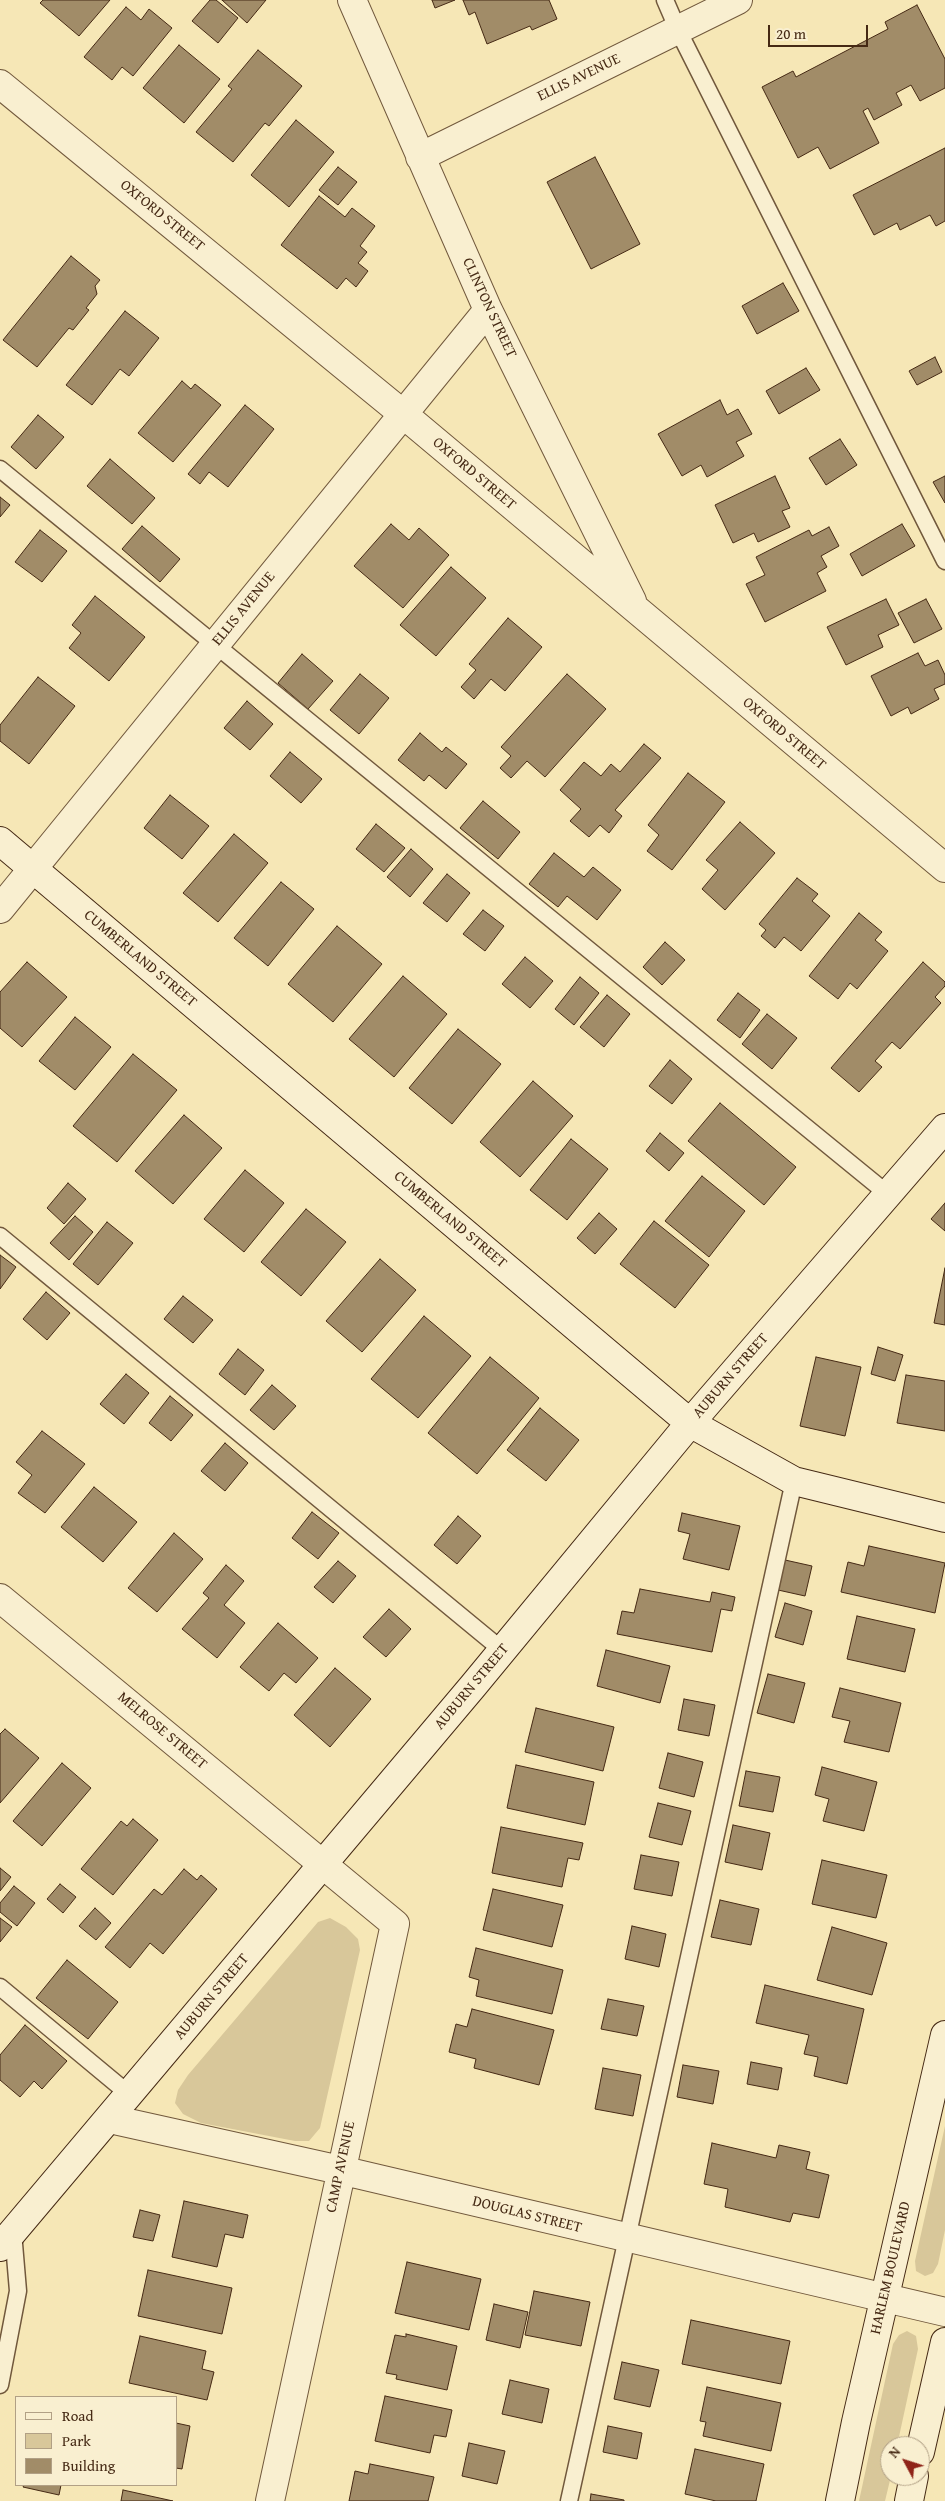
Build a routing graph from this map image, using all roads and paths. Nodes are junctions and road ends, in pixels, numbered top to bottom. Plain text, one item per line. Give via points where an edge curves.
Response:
1 (352, 0) edge
2 (666, 0) edge
3 (738, 0) edge
4 (678, 30) junction
5 (0, 84) edge
6 (420, 157) junction
7 (488, 310) junction
8 (403, 414) junction
9 (0, 469) edge
10 (945, 561) edge
11 (637, 611) junction
12 (215, 644) junction
13 (0, 841) edge
14 (33, 868) junction
15 (945, 868) edge
16 (0, 909) edge
17 (945, 1128) edge
18 (889, 1195) junction
19 (0, 1236) edge
20 (690, 1423) junction
21 (794, 1481) junction
22 (945, 1518) edge
23 (0, 1598) edge
24 (502, 1650) junction
25 (323, 1865) junction
26 (0, 1987) edge
27 (945, 2035) edge
28 (130, 2095) junction
29 (110, 2119) junction
30 (340, 2170) junction
31 (627, 2239) junction
32 (6, 2240) edge
33 (884, 2298) junction
34 (945, 2312) edge
35 (945, 2342) edge
36 (0, 2384) edge
37 (924, 2436) edge
38 (912, 2486) edge
39 (270, 2501) edge
40 (569, 2501) edge
41 (840, 2501) edge
42 (909, 2501) edge

1 - 6 street, CLINTON STREET
2 - 4 lane
3 - 4 street, ELLIS AVENUE
4 - 6 street, ELLIS AVENUE
4 - 10 lane
5 - 8 street, OXFORD STREET
6 - 7 street, CLINTON STREET
7 - 8 street, ELLIS AVENUE
7 - 11 street, CLINTON STREET
8 - 11 street, OXFORD STREET
8 - 12 street, ELLIS AVENUE
9 - 12 lane
11 - 15 street, OXFORD STREET
12 - 14 street, ELLIS AVENUE
12 - 18 lane
13 - 14 street, CUMBERLAND STREET
14 - 16 street, ELLIS AVENUE
14 - 20 street, CUMBERLAND STREET
17 - 18 street, AUBURN STREET
18 - 20 street, AUBURN STREET
19 - 24 lane
20 - 21 street, CUMBERLAND STREET
20 - 24 street, AUBURN STREET
21 - 22 street, CUMBERLAND STREET
21 - 31 lane
23 - 25 street, MELROSE STREET
24 - 25 street, AUBURN STREET
25 - 28 street, AUBURN STREET
25 - 30 street, CAMP AVENUE via 394,1924
26 - 28 lane
27 - 33 street, HARLEM BOULEVARD
28 - 29 street, AUBURN STREET
29 - 30 street, DOUGLAS STREET
29 - 32 street, AUBURN STREET
30 - 31 street, DOUGLAS STREET
30 - 39 street, CAMP AVENUE
31 - 33 street, DOUGLAS STREET
31 - 40 lane
32 - 36 lane via 18,2291
33 - 34 street, DOUGLAS STREET
33 - 41 street, HARLEM BOULEVARD
35 - 37 street
38 - 42 street

